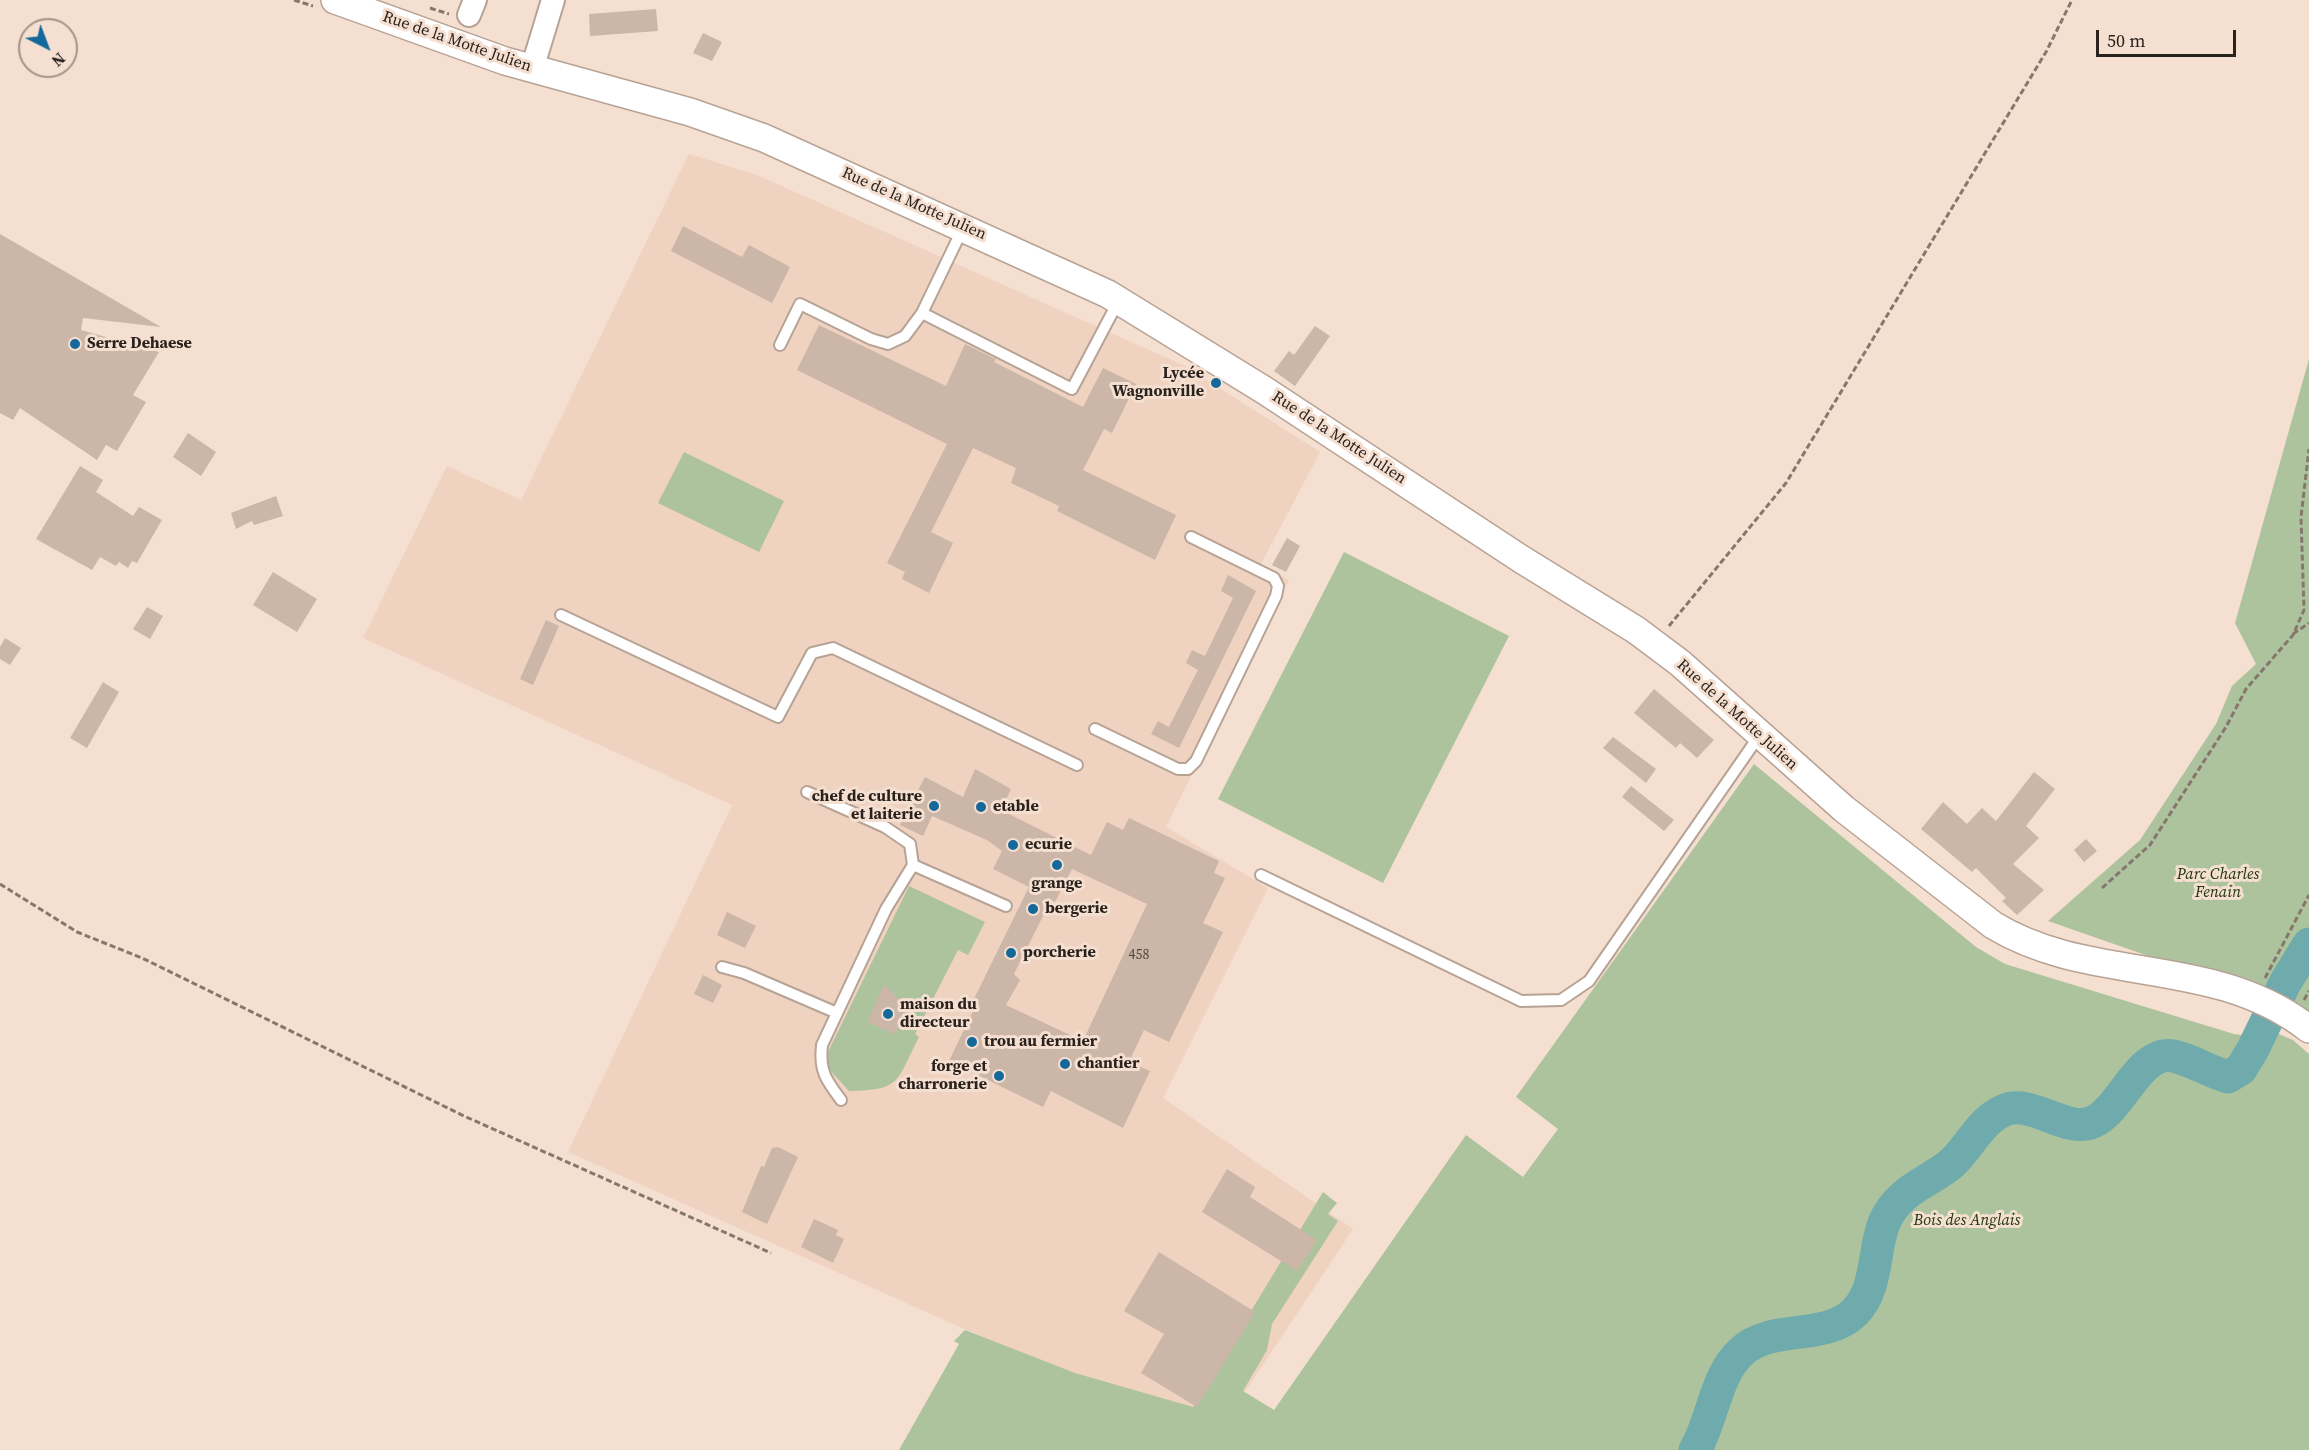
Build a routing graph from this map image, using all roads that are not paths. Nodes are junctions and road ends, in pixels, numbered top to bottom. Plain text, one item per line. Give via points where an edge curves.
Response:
1 (335, 0) edge
2 (553, 0) edge
3 (531, 69) junction
4 (963, 227) junction
5 (1119, 300) junction
6 (922, 312) junction
7 (780, 345) dead end
8 (1191, 537) dead end
9 (561, 615) dead end
10 (1095, 729) dead end
11 (1759, 736) junction
12 (1077, 765) dead end
13 (807, 792) dead end
14 (914, 865) junction
15 (1261, 875) dead end
16 (1006, 906) dead end
17 (722, 967) dead end
18 (2281, 1011) edge
19 (837, 1012) junction
20 (841, 1100) dead end

1 - 3 street, Rue de la Motte Julien
2 - 3 street
3 - 4 street, Rue de la Motte Julien via 681,109 755,135
4 - 5 street, Rue de la Motte Julien
4 - 6 lane
5 - 6 lane via 1072,389
5 - 11 street, Rue de la Motte Julien via 1384,466 1655,643
6 - 7 lane via 905,336 888,344 800,304
8 - 10 lane via 1274,578 1278,586 1196,761 1188,769 1178,769
9 - 12 lane via 778,717 812,653 833,648
11 - 15 lane via 1589,981 1561,1000 1521,1001
11 - 18 street, Rue de la Motte Julien via 1844,810 2006,933 2052,951 2204,979
13 - 14 lane via 885,827 910,844
14 - 16 lane
14 - 19 lane via 886,909
17 - 19 lane
19 - 20 lane via 822,1045 820,1064

